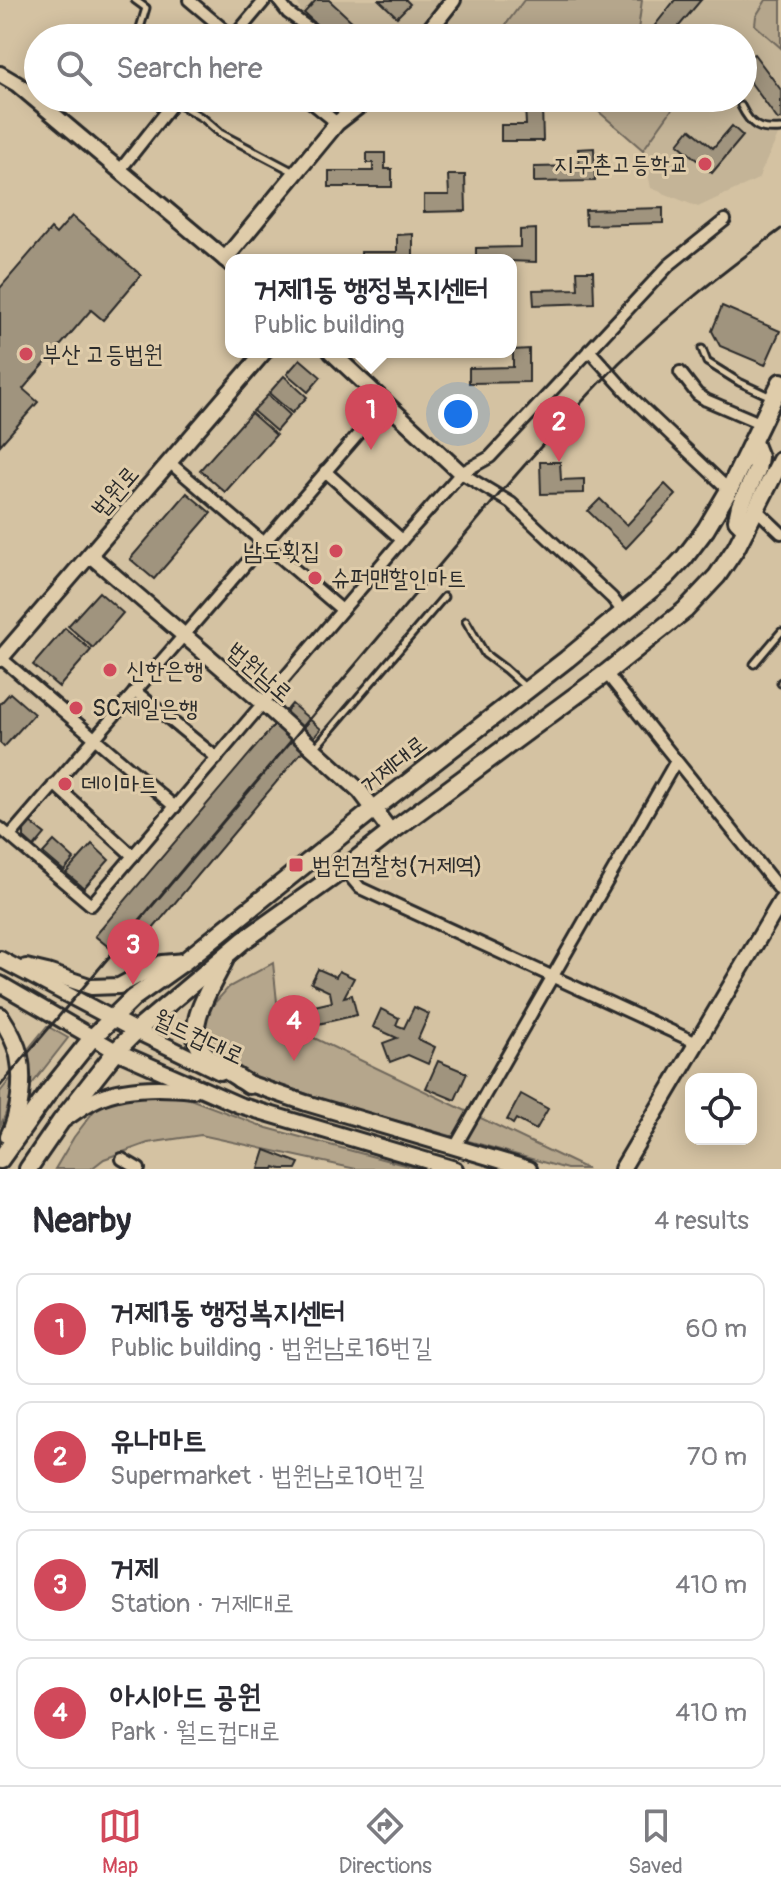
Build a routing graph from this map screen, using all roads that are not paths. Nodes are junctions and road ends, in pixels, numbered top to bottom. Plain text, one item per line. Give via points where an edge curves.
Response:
1 (135, 0) edge
2 (189, 0) edge
3 (265, 0) edge
4 (278, 0) edge
5 (453, 0) edge
6 (141, 24) edge
7 (217, 24) edge
8 (245, 24) edge
9 (303, 24) edge
10 (434, 24) edge
11 (0, 74) edge
12 (24, 90) edge
13 (51, 112) edge
14 (165, 112) edge
15 (194, 112) edge
16 (323, 112) edge
17 (351, 112) edge
18 (745, 112) edge
19 (337, 123) junction
20 (781, 129) edge
21 (120, 170) junction
22 (296, 173) junction
23 (725, 220) dead end
24 (234, 254) edge
25 (225, 259) edge
26 (702, 349) dead end
27 (589, 350) junction
28 (259, 358) edge
29 (338, 358) edge
30 (680, 372) dead end
31 (781, 382) edge
32 (773, 399) junction
33 (386, 402) junction
34 (762, 424) junction
35 (753, 442) junction
36 (781, 460) edge
37 (169, 462) junction
38 (325, 471) junction
39 (461, 473) junction
40 (729, 490) junction
41 (757, 510) junction
42 (746, 529) junction
43 (781, 533) edge
44 (402, 540) junction
45 (264, 541) junction
46 (90, 555) junction
47 (444, 597) dead end
48 (342, 610) junction
49 (624, 613) junction
50 (466, 621) dead end
51 (781, 632) edge
52 (183, 635) junction
53 (0, 658) edge
54 (754, 664) dead end
55 (606, 673) junction
56 (527, 690) junction
57 (135, 691) junction
58 (263, 703) junction
59 (94, 738) junction
60 (314, 749) junction
61 (217, 758) junction
62 (676, 761) junction
63 (54, 784) junction
64 (175, 807) junction
65 (374, 809) junction
66 (0, 828) edge
67 (391, 832) junction
68 (10, 836) junction
69 (133, 856) junction
70 (344, 869) junction
71 (781, 891) edge
72 (781, 901) edge
73 (227, 954) junction
74 (185, 961) junction
75 (4, 962) edge
76 (553, 977) junction
77 (0, 984) edge
78 (0, 1016) edge
79 (112, 1019) junction
80 (136, 1031) junction
81 (92, 1038) junction
82 (697, 1043) junction
83 (116, 1051) junction
84 (249, 1085) junction
85 (207, 1092) junction
86 (61, 1121) junction
87 (455, 1147) junction
88 (0, 1157) edge
89 (122, 1159) dead end
90 (445, 1168) edge
91 (28, 1169) edge
92 (139, 1169) edge
93 (529, 1169) edge
94 (622, 1169) edge

1 - 6 lane via 146,8
2 - 7 street
3 - 8 street
4 - 9 street
5 - 10 main road
11 - 12 main road
13 - 21 main road
14 - 21 street
15 - 22 lane via 220,133
16 - 19 street
17 - 19 main road
18 - 20 lane via 765,130
19 - 22 main road
21 - 25 main road
22 - 24 main road
23 - 27 street via 669,265
26 - 32 lane via 707,362
27 - 39 street via 490,457
27 - 40 street
28 - 37 main road, 법원로
29 - 33 main road
30 - 34 street via 706,400
31 - 32 main road, 거제대로
32 - 34 main road, 거제대로
33 - 38 street
33 - 39 main road
34 - 35 main road, 거제대로
35 - 40 main road, 거제대로
35 - 42 main road via 757,470 737,520
36 - 41 main road
37 - 45 street
37 - 46 main road, 법원로
38 - 44 street
38 - 45 street
39 - 44 street
39 - 49 street via 511,503
40 - 49 main road, 거제대로 via 684,558
41 - 42 main road
41 - 43 street
42 - 55 main road via 703,593
44 - 48 street
45 - 48 street
45 - 52 street
46 - 52 main road, 법원남로
46 - 53 main road, 법원로
47 - 60 lane
48 - 58 street
49 - 56 main road, 거제대로
50 - 56 lane via 485,654
51 - 54 lane
52 - 57 street
52 - 58 main road, 법원남로
53 - 59 street
55 - 62 street
55 - 67 main road
56 - 65 main road, 거제대로
57 - 59 street
57 - 61 street
58 - 60 main road, 법원남로
58 - 61 street
59 - 63 street
59 - 64 street
60 - 65 main road, 법원남로
61 - 64 street
62 - 71 street
62 - 76 street
63 - 68 street
63 - 69 street
64 - 69 street
65 - 67 main road, 법원남로
65 - 74 main road, 거제대로
66 - 68 street
67 - 70 main road
68 - 69 street via 91,905
70 - 73 main road
70 - 76 street via 360,888
72 - 82 main road
73 - 80 main road
73 - 84 main road via 198,1013 197,1041 202,1051
74 - 75 main road via 162,963 119,986 92,987
74 - 79 main road, 거제대로
75 - 79 main road, 월드컵대로
76 - 82 street
76 - 87 street
77 - 81 main road, 월드컵대로
78 - 88 main road via 19,1056 20,1087 14,1127
79 - 80 main road, 월드컵대로
79 - 81 main road, 거제대로
80 - 83 main road
80 - 84 main road, 월드컵대로
81 - 83 main road, 월드컵대로
81 - 88 main road, 거제대로
82 - 94 main road
83 - 85 main road, 월드컵대로
83 - 86 main road
84 - 87 main road, 월드컵대로
85 - 86 main road via 137,1089 99,1098
85 - 90 main road, 월드컵대로
86 - 91 main road
87 - 93 main road, 월드컵대로
89 - 92 street

